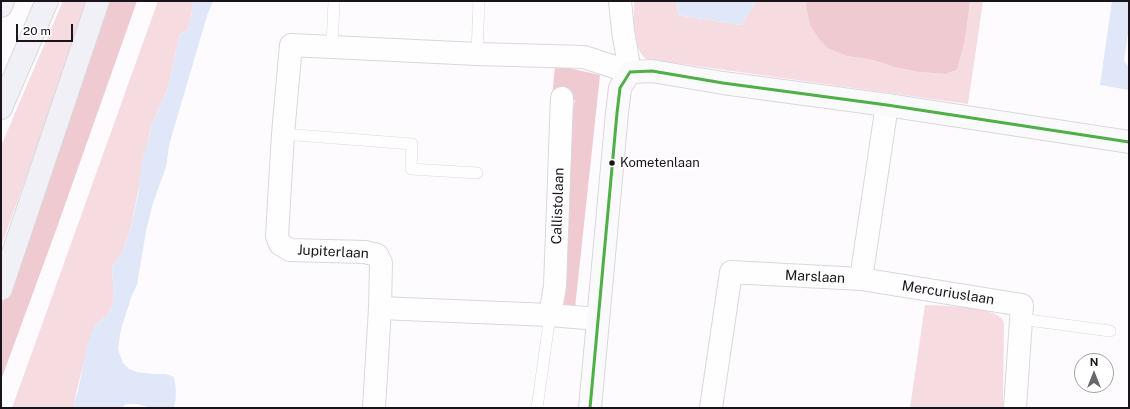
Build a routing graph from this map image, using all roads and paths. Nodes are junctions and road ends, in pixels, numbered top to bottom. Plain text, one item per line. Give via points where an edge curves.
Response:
1 (3, 1) edge
2 (47, 1) edge
3 (98, 1) edge
4 (334, 1) edge
5 (479, 1) edge
6 (620, 1) edge
7 (1, 6) edge
8 (332, 47) junction
9 (477, 54) junction
10 (630, 72) junction
11 (562, 98) dead end
12 (887, 105) junction
13 (1, 108) edge
14 (283, 134) junction
15 (1129, 142) edge
16 (477, 173) dead end
17 (861, 279) junction
18 (1, 289) edge
19 (380, 308) junction
20 (550, 315) junction
21 (598, 318) junction
22 (1021, 319) junction
23 (1110, 331) dead end
24 (374, 408) edge
25 (537, 408) edge
26 (590, 408) edge
27 (711, 408) edge
28 (1015, 408) edge

1 - 7 highway
2 - 13 highway
3 - 18 highway
4 - 8 lane
5 - 9 lane
6 - 10 street
8 - 9 street, Jupiterlaan
8 - 14 street, Jupiterlaan via 291,45
9 - 10 street, Jupiterlaan via 584,57
10 - 12 street via 652,71
10 - 21 street via 620,88
11 - 20 street, Callistolaan via 555,286
12 - 15 street
12 - 17 street, Marslaan
14 - 16 lane via 412,144 411,169
14 - 19 street, Jupiterlaan via 277,236 280,244 290,250 365,252 377,255 381,263
17 - 22 street, Mercuriuslaan via 1022,305
17 - 27 street, Marslaan via 731,272
19 - 20 street
19 - 24 street, Jupiterlaan
20 - 21 street
20 - 25 lane, Callistolaan
21 - 26 street
22 - 23 lane
22 - 28 street, Mercuriuslaan

